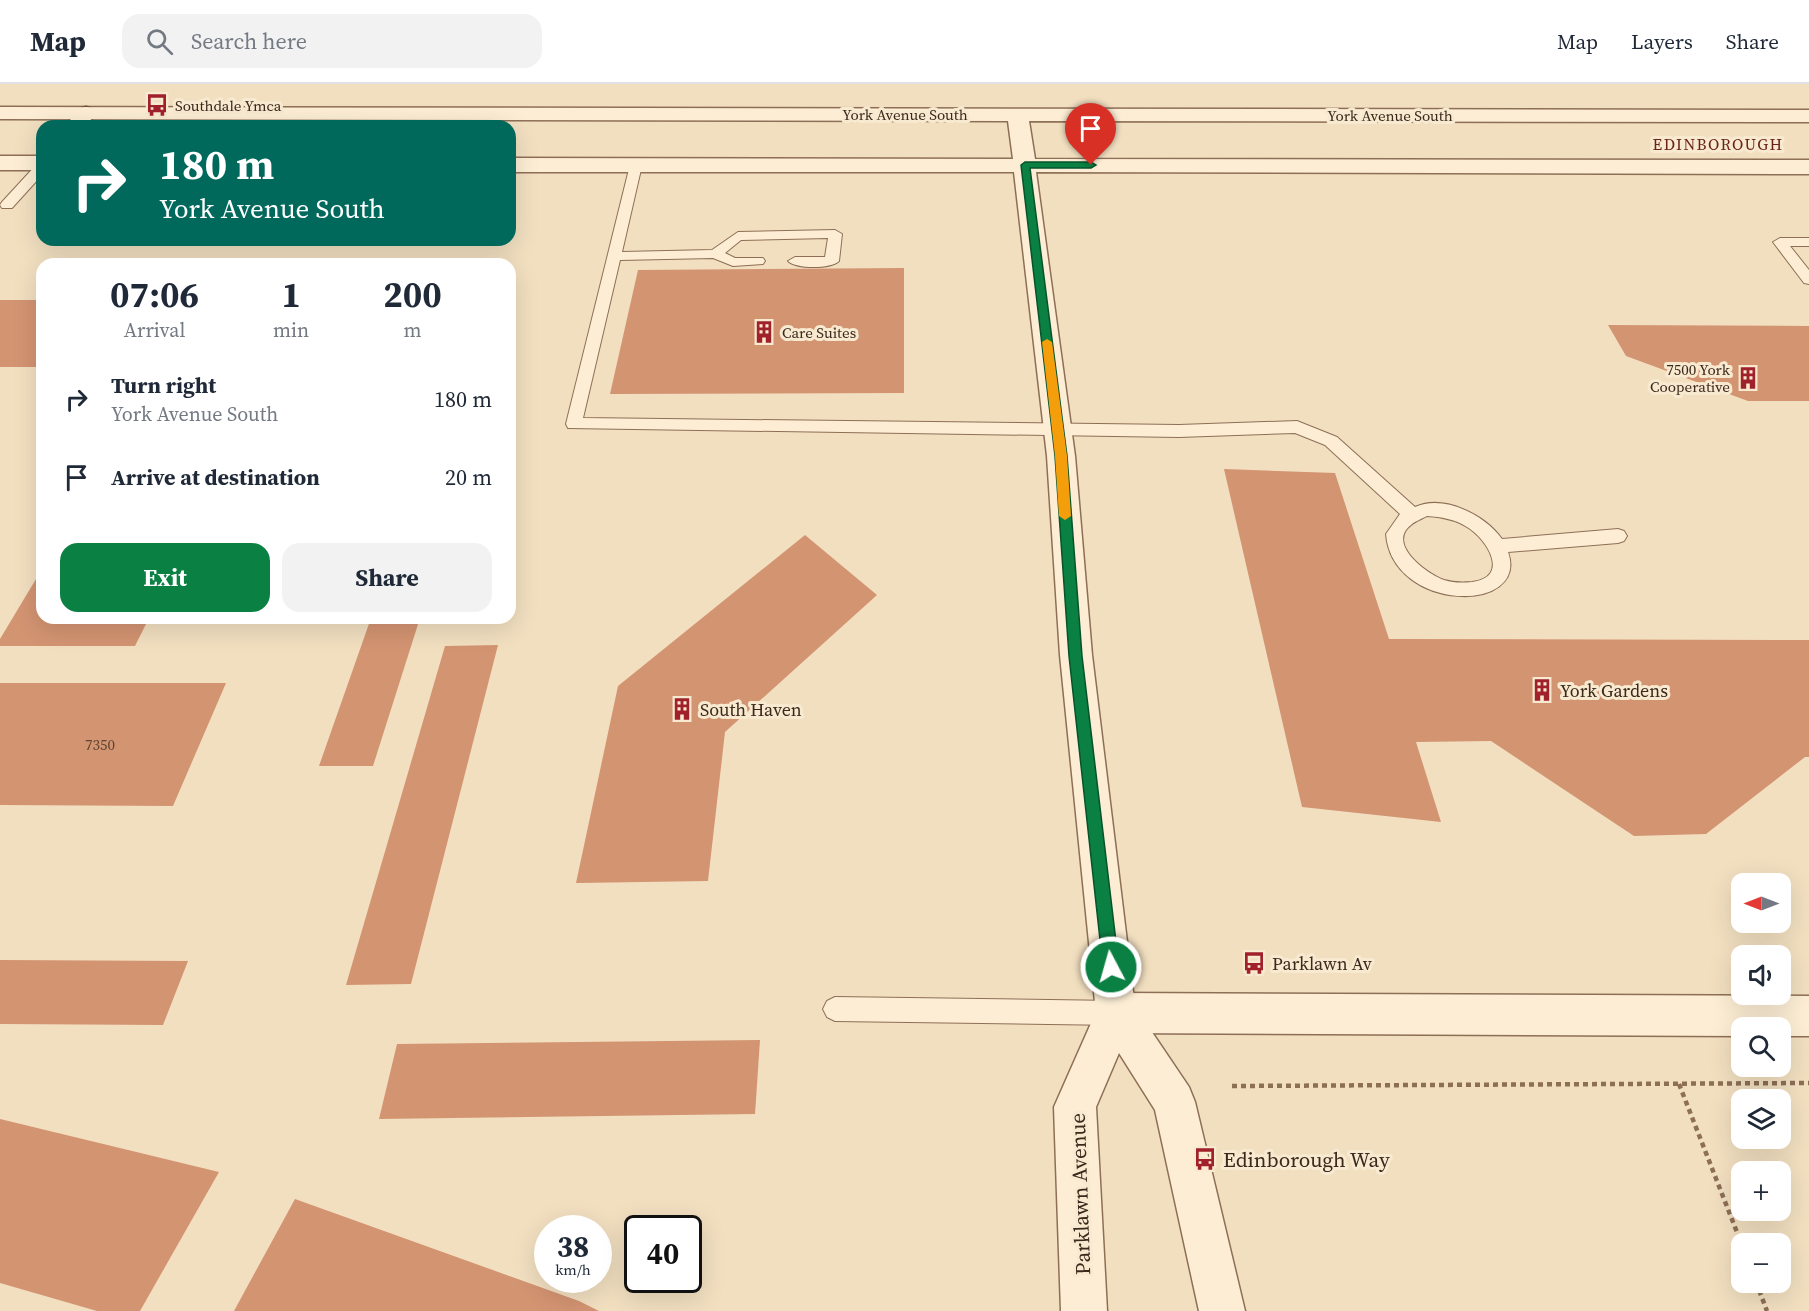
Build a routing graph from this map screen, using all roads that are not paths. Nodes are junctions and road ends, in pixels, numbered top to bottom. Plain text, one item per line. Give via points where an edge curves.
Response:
1 (0, 113) edge
2 (1018, 114) junction
3 (1809, 116) edge
4 (81, 120) edge
5 (0, 163) edge
6 (36, 165) edge
7 (516, 165) edge
8 (636, 165) junction
9 (1025, 165) junction
10 (1809, 167) edge
11 (36, 172) edge
12 (7, 205) dead end
13 (1809, 243) edge
14 (715, 254) junction
15 (614, 256) junction
16 (758, 261) dead end
17 (795, 261) dead end
18 (1809, 280) edge
19 (1058, 429) junction
20 (1411, 514) junction
21 (1618, 536) dead end
22 (1498, 546) junction
23 (834, 1009) dead end
24 (1116, 1014) junction
25 (1809, 1016) edge
26 (1084, 1311) edge
27 (1222, 1311) edge

1 - 4 street, York Avenue South
2 - 3 street, York Avenue South
2 - 4 street, York Avenue South
2 - 9 street
5 - 6 street
7 - 8 street
8 - 9 street
8 - 15 lane
9 - 10 street
9 - 19 street
11 - 12 lane
13 - 18 lane via 1780,242
14 - 15 lane
14 - 16 lane via 732,262
14 - 17 lane via 738,236 835,234 832,261
15 - 19 lane via 574,424
19 - 20 lane via 1179,431 1297,427 1331,441
19 - 24 street via 1076,656
20 - 22 lane via 1442,510 1459,514 1489,533
20 - 22 lane via 1400,522 1394,533 1394,545 1412,571 1444,588 1471,589 1493,582 1503,559
21 - 22 lane
23 - 24 lane
24 - 25 street
24 - 26 street, Parklawn Avenue via 1075,1107
24 - 27 street via 1174,1102

